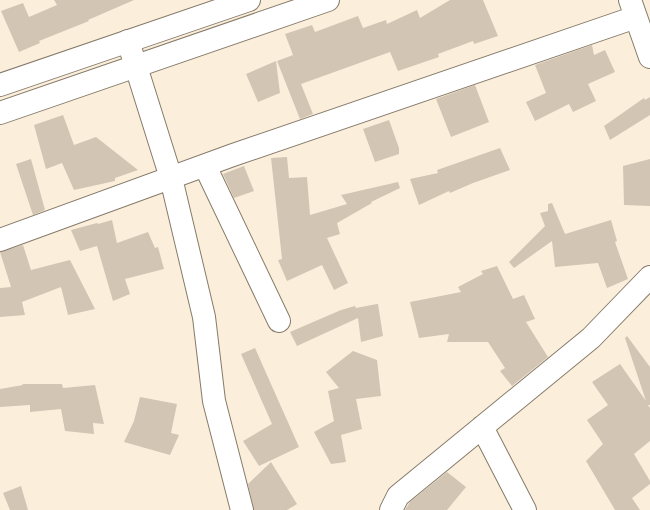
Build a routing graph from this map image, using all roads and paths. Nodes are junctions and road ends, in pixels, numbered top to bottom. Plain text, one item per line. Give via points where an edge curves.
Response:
1 (249, 0) edge
2 (328, 0) edge
3 (225, 4) edge
4 (633, 9) edge
5 (237, 31) junction
6 (128, 41) junction
7 (650, 57) edge
8 (136, 66) junction
9 (0, 85) edge
10 (0, 113) edge
11 (205, 166) junction
12 (171, 178) junction
13 (0, 240) edge
14 (650, 277) edge
15 (279, 321) dead end
16 (482, 427) junction
17 (242, 510) edge
18 (391, 510) edge
19 (525, 510) edge

1 - 3 street
2 - 5 street
3 - 5 street
3 - 6 street
4 - 7 street
4 - 11 street
5 - 8 street
6 - 8 street
6 - 9 street
8 - 10 street
8 - 12 street
11 - 12 street
11 - 15 street
12 - 13 street
12 - 17 street via 204,317 214,401
14 - 16 street via 591,338
16 - 18 street via 398,496
16 - 19 street

